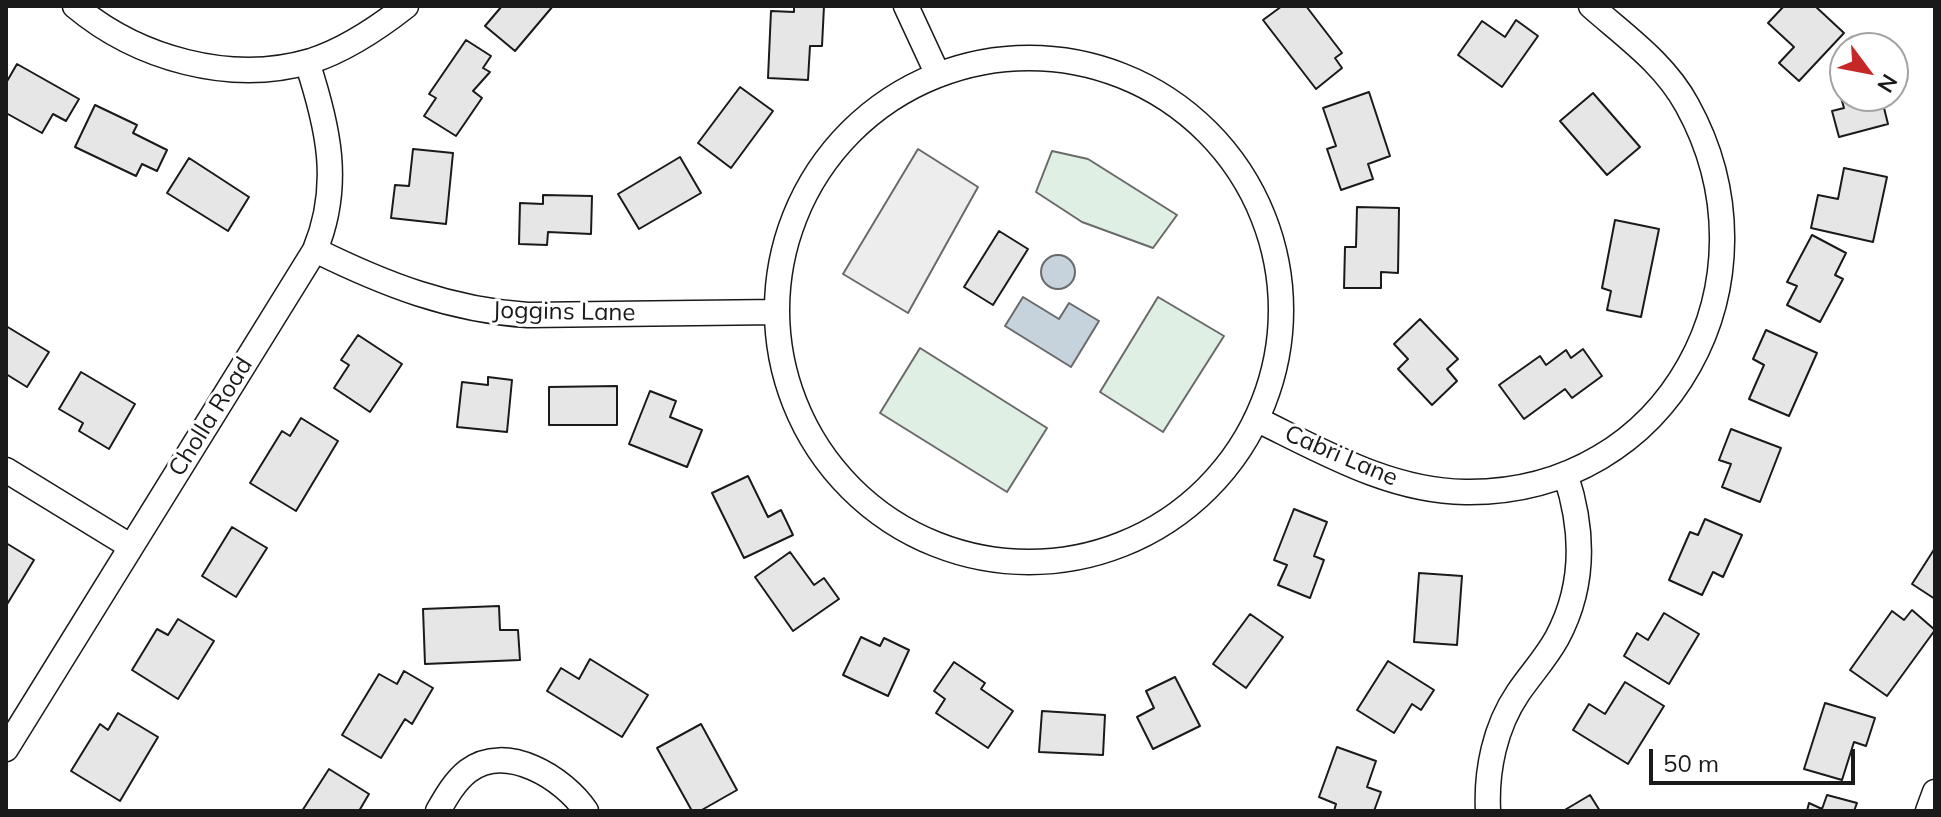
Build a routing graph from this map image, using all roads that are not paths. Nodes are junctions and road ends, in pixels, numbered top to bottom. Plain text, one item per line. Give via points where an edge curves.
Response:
1 (75, 6) edge
2 (406, 6) edge
3 (906, 6) edge
4 (1591, 6) edge
5 (307, 62) junction
6 (938, 75) junction
7 (315, 250) junction
8 (777, 312) junction
9 (1256, 419) junction
10 (6, 470) edge
11 (1566, 476) junction
12 (130, 546) junction
13 (6, 749) edge
14 (1935, 792) edge
15 (438, 811) edge
16 (586, 811) edge
17 (1488, 811) edge
18 (1928, 811) edge

1 - 5 street via 117,37 189,63 259,68
2 - 5 street via 358,39
3 - 6 street
4 - 11 street, Cabri Lane via 1645,51 1687,103 1714,170 1722,267 1708,326 1681,380 1638,427
5 - 7 street, Cholla Road via 331,149 328,203
6 - 8 street via 877,109 820,169 786,243
6 - 9 street via 1003,59 1080,63 1152,89 1212,136 1256,200 1278,273 1278,350
7 - 8 street, Joggins Lane via 417,295 488,311
7 - 12 street, Cholla Road
8 - 9 street via 780,355 791,397 834,472 900,528 981,559 1068,560 1149,532 1217,478
9 - 11 street, Cabri Lane via 1344,462 1433,490 1499,491
10 - 12 street
11 - 17 street via 1579,522 1576,587 1559,636 1518,693 1499,732
12 - 13 street, Cholla Road
14 - 18 street
15 - 16 street via 468,771 483,763 503,762 551,777

